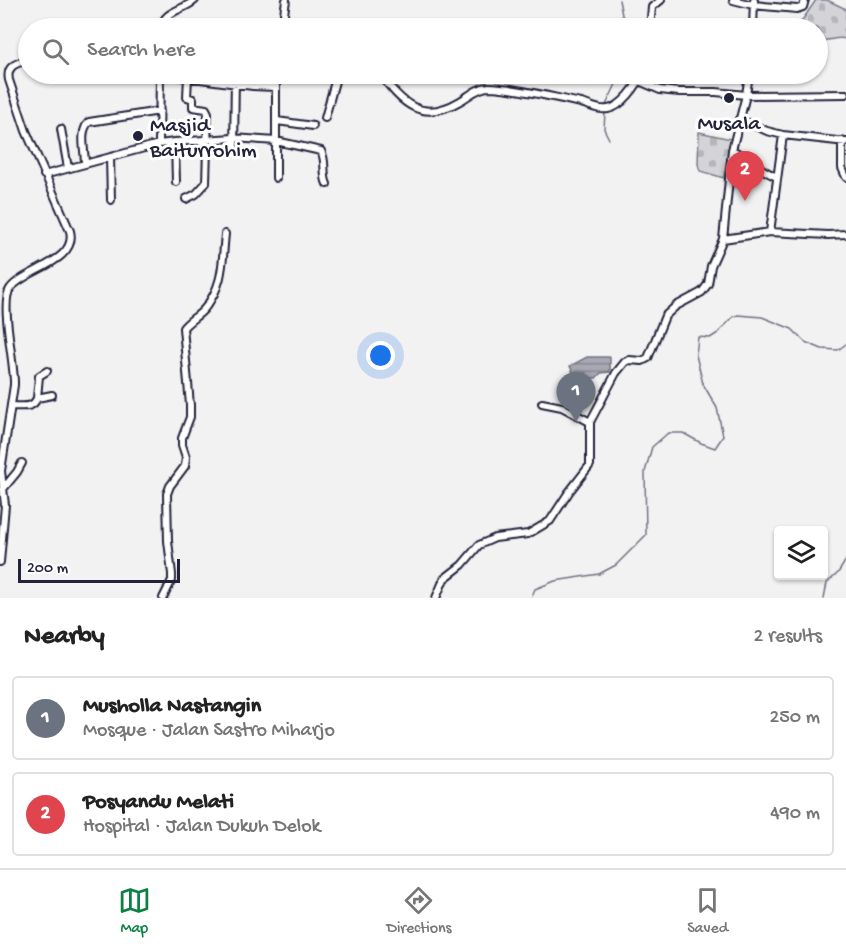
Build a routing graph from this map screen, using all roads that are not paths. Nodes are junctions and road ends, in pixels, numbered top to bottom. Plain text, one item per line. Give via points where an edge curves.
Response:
1 (195, 0) edge
2 (286, 0) edge
3 (661, 0) edge
4 (733, 0) edge
5 (805, 0) edge
6 (754, 2) edge
7 (165, 18) edge
8 (283, 18) edge
9 (651, 18) edge
10 (753, 18) edge
11 (18, 64) edge
12 (161, 84) edge
13 (188, 84) edge
14 (235, 84) joint
15 (275, 84) joint
16 (334, 84) edge
17 (388, 84) edge
18 (635, 84) edge
19 (651, 84) edge
20 (748, 84) edge
21 (846, 94) edge
22 (746, 95) junction
23 (160, 111) junction
24 (325, 118) dead end
25 (739, 119) junction
26 (277, 121) junction
27 (313, 126) dead end
28 (61, 129) dead end
29 (783, 135) junction
30 (233, 138) junction
31 (206, 140) junction
32 (276, 141) junction
33 (844, 141) edge
34 (175, 142) junction
35 (159, 144) junction
36 (732, 150) junction
37 (234, 152) dead end
38 (110, 157) junction
39 (85, 164) junction
40 (68, 168) junction
41 (44, 175) junction
42 (777, 177) junction
43 (846, 177) edge
44 (276, 178) dead end
45 (176, 182) dead end
46 (327, 184) dead end
47 (186, 199) dead end
48 (111, 201) dead end
49 (771, 232) junction
50 (225, 234) dead end
51 (846, 234) edge
52 (723, 239) junction
53 (47, 371) dead end
54 (52, 395) dead end
55 (37, 398) junction
56 (542, 403) dead end
57 (12, 406) junction
58 (590, 422) junction
59 (22, 463) dead end
60 (3, 489) junction
61 (0, 562) edge
62 (164, 598) edge
63 (436, 598) edge

1 - 7 street
2 - 8 street
3 - 9 street via 652,7
4 - 6 street
5 - 6 street via 803,7 797,9
6 - 10 street
11 - 41 street via 8,75
12 - 23 street
13 - 31 street via 187,97 193,99 193,107 208,111
14 - 15 street
14 - 30 street
15 - 26 street
16 - 24 street
17 - 18 street via 398,97 421,109 437,110 489,87 579,102 601,110 618,104
19 - 22 street via 660,90
20 - 22 street
21 - 22 street
22 - 25 street
23 - 35 street
23 - 39 street via 86,124
25 - 29 street
25 - 36 street
26 - 27 street
26 - 32 street
28 - 40 street
29 - 33 street
29 - 42 street
30 - 31 street
30 - 32 street
30 - 37 street
31 - 34 street
31 - 47 street via 206,183
32 - 44 street
32 - 46 street via 322,152
33 - 43 street via 842,168
34 - 35 street
34 - 45 street
35 - 38 street
36 - 42 street
36 - 52 street
38 - 39 street
38 - 48 street
39 - 40 street
40 - 41 street
41 - 57 street via 71,240 59,256 9,290 6,305 15,371
42 - 49 street
49 - 51 street
49 - 52 street
50 - 62 street via 219,283 203,310 183,328 190,405 182,438 185,466 167,494 172,580
52 - 58 street via 708,284 665,316 648,358 622,363
53 - 55 street via 39,376
54 - 55 street
55 - 57 street via 32,405
56 - 58 street via 562,407
57 - 60 street via 1,471
58 - 63 street via 590,465 549,521 528,534 495,538 479,545 446,576
59 - 60 street
60 - 61 street

